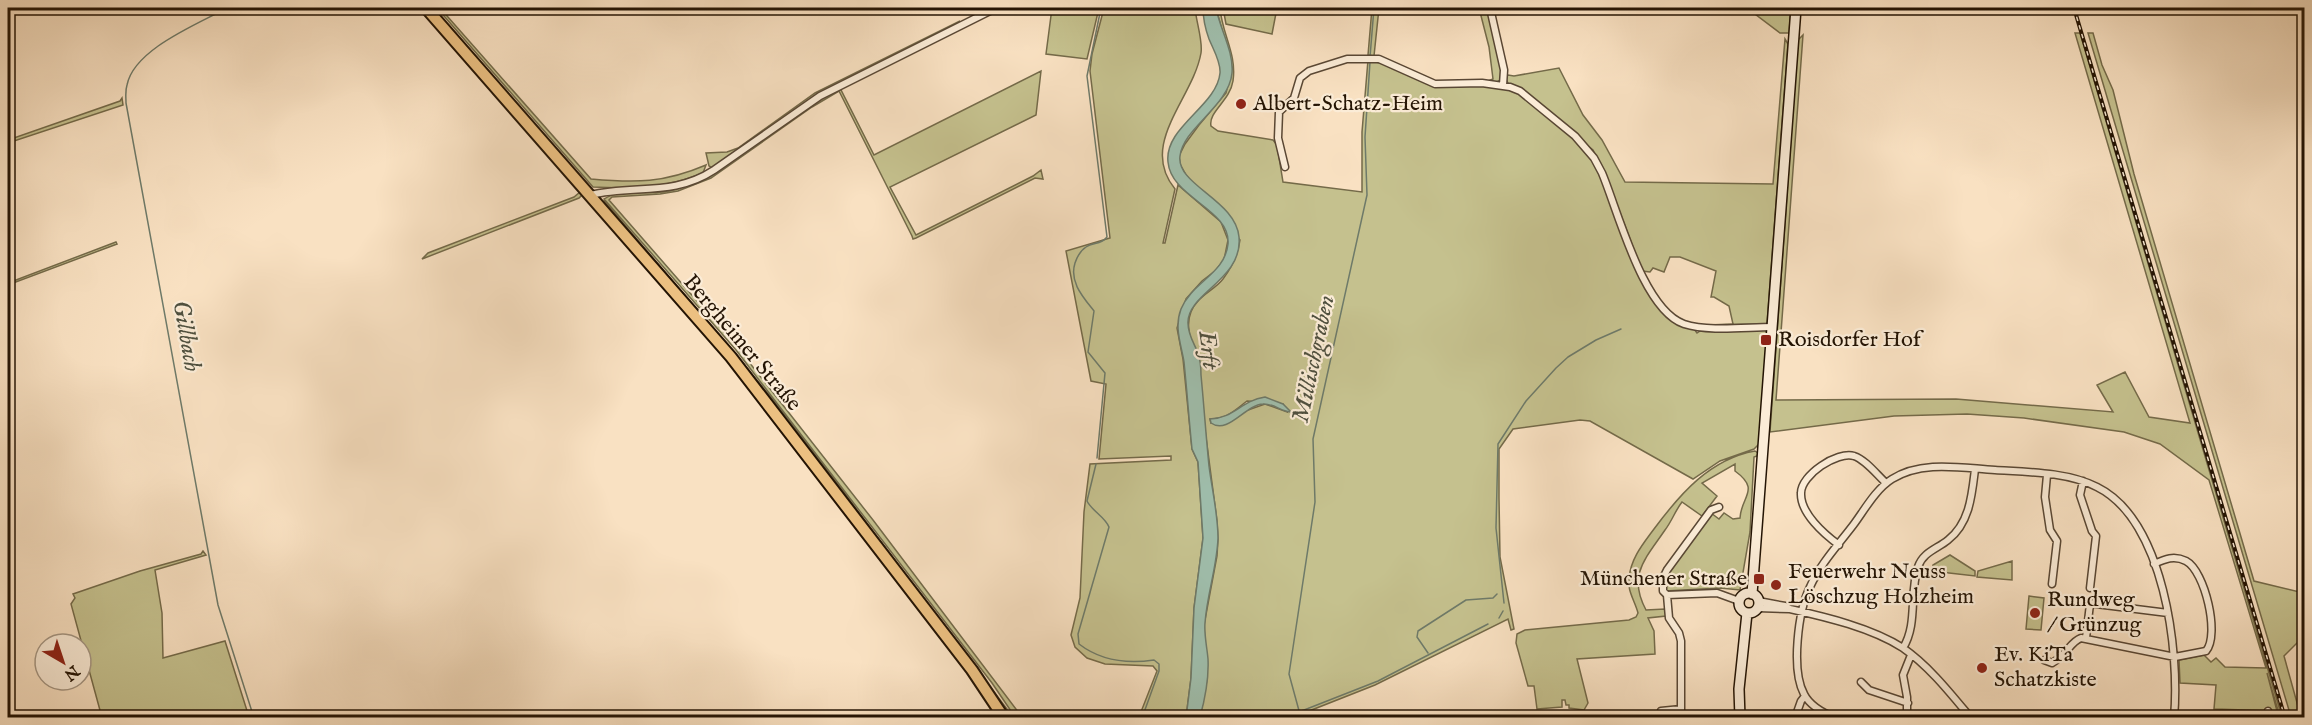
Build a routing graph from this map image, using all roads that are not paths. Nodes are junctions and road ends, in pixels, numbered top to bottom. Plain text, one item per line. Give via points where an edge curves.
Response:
1 (996, 8) edge
2 (1490, 8) edge
3 (1796, 8) edge
4 (427, 9) edge
5 (1503, 86) junction
6 (1285, 167) dead end
7 (590, 195) junction
8 (1772, 327) junction
9 (1975, 469) junction
10 (2047, 475) junction
11 (2083, 481) junction
12 (1886, 483) junction
13 (1719, 507) dead end
14 (1839, 545) junction
15 (2154, 564) junction
16 (2052, 584) dead end
17 (2090, 588) dead end
18 (1667, 596) junction
19 (1754, 599) junction
20 (1739, 601) junction
21 (1802, 612) junction
22 (1747, 613) junction
23 (2168, 613) junction
24 (2086, 638) junction
25 (1903, 648) junction
26 (1911, 655) junction
27 (2175, 657) junction
28 (2044, 660) dead end
29 (1861, 682) dead end
30 (1805, 696) junction
31 (1908, 703) junction
32 (1681, 710) junction
33 (1004, 717) edge
34 (1662, 717) edge
35 (1678, 717) edge
36 (1740, 717) edge
37 (1795, 717) edge
38 (1836, 717) edge
39 (1907, 717) edge
40 (1971, 717) edge
41 (2083, 717) edge
42 (2119, 717) edge
43 (2174, 717) edge

1 - 7 street via 820,96 702,177 671,188
2 - 5 street via 1504,70
3 - 8 main road
4 - 7 main road, Bergheimer Straße
5 - 6 street via 1474,82 1435,84 1391,63 1370,58 1309,71 1300,78 1294,98 1278,115 1278,138
5 - 8 street via 1525,94 1575,136 1594,158 1646,284 1666,313 1699,327
7 - 33 main road, Bergheimer Straße via 770,405
8 - 19 main road
9 - 10 street
9 - 12 street via 1924,468
9 - 25 street via 1971,500 1960,528 1925,555 1917,567 1910,633
10 - 11 street
10 - 16 street via 2045,496 2050,530 2056,541
11 - 15 street via 2101,489 2127,510
11 - 17 street via 2080,495 2096,536
12 - 14 street
12 - 14 street via 1860,459 1845,455 1828,461 1805,481 1802,501 1818,528
13 - 18 street via 1711,510 1665,574 1663,591
14 - 21 street via 1811,583
15 - 23 street
15 - 27 street via 2168,558 2185,560 2203,583 2211,625 2210,645 2202,654
18 - 20 street via 1717,593
18 - 32 street via 1668,615 1681,641
19 - 20 main road via 1741,597
19 - 21 street
19 - 22 main road via 1753,612
20 - 22 main road via 1740,609
21 - 25 street via 1860,629
21 - 30 street via 1797,668
22 - 36 main road
23 - 24 street via 2089,603
23 - 27 street
24 - 27 street
24 - 28 street via 2077,639 2056,661
25 - 26 street
26 - 31 street via 1903,675
26 - 40 street
27 - 43 street
29 - 31 street via 1869,690
30 - 37 street
30 - 38 street via 1817,708
31 - 39 street
32 - 34 street via 1661,711
32 - 35 street
41 - 42 street

